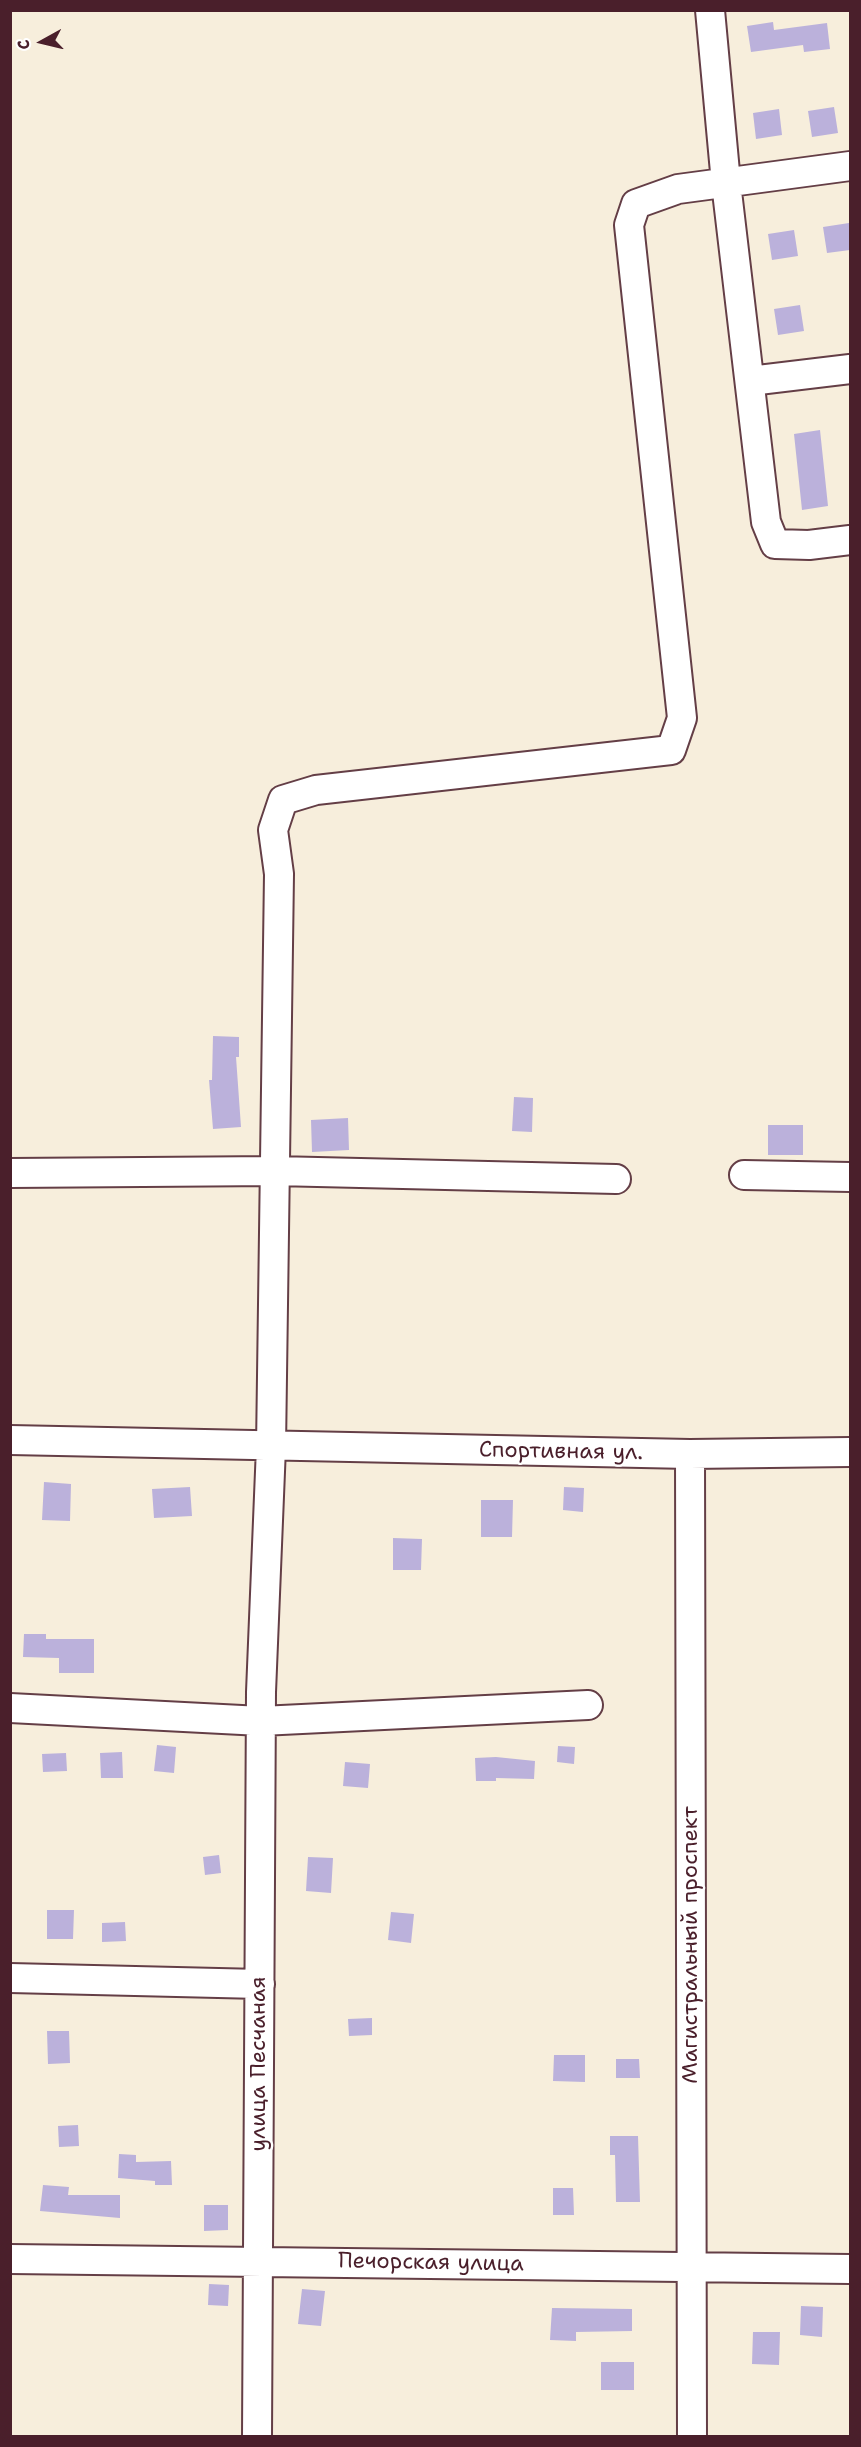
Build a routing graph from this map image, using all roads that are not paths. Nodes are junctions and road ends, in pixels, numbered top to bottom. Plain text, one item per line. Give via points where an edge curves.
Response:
1 (710, 10) edge
2 (850, 166) edge
3 (726, 183) junction
4 (850, 369) edge
5 (750, 381) junction
6 (850, 540) edge
7 (275, 1171) junction
8 (10, 1173) edge
9 (744, 1175) dead end
10 (850, 1177) edge
11 (616, 1179) dead end
12 (10, 1440) edge
13 (271, 1447) junction
14 (850, 1452) edge
15 (690, 1454) junction
16 (588, 1705) dead end
17 (10, 1708) edge
18 (261, 1721) junction
19 (10, 1978) edge
20 (260, 1984) junction
21 (10, 2259) edge
22 (258, 2260) junction
23 (692, 2266) junction
24 (850, 2269) edge
25 (257, 2436) edge
26 (692, 2436) edge

1 - 3 street
2 - 3 street
3 - 5 street
3 - 7 street, улица Песчаная via 678,189 636,204 628,225 682,718 671,750 316,790 283,800 273,831 279,874
4 - 5 street
5 - 6 street via 766,522 775,544
7 - 8 street
7 - 11 street
7 - 13 street, улица Песчаная
9 - 10 street
12 - 13 street, Спортивная ул.
13 - 15 street, Спортивная ул.
13 - 18 street, улица Песчаная
14 - 15 street, Спортивная ул.
15 - 23 street, Магистральный проспект
16 - 18 street
17 - 18 street
18 - 20 street, улица Песчаная
19 - 20 street
20 - 22 street, улица Песчаная
21 - 22 street, Печорская улица
22 - 23 street, Печорская улица
22 - 25 street, улица Песчаная
23 - 24 street, Печорская улица
23 - 26 street, Магистральный проспект

